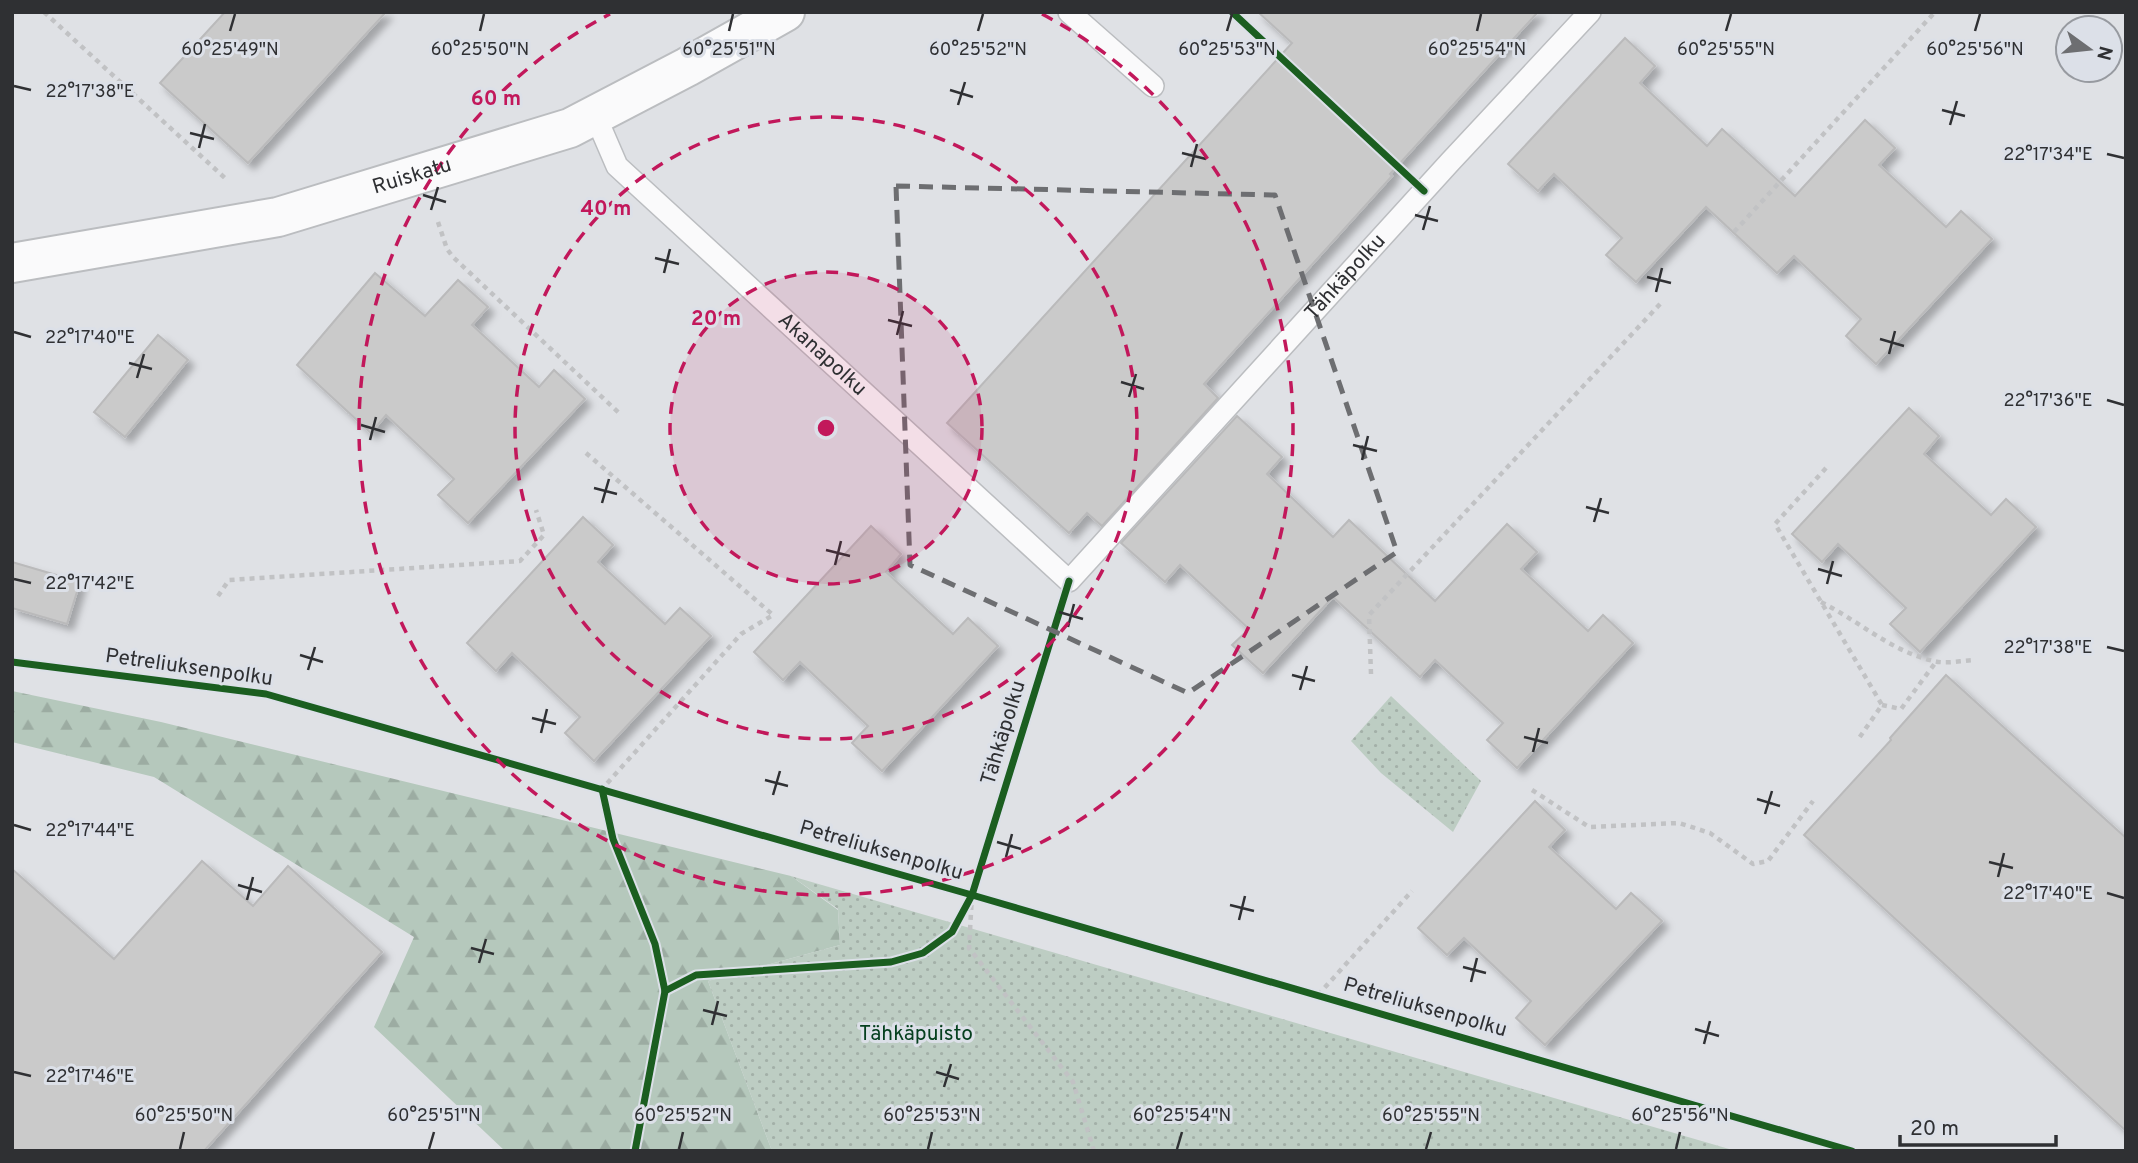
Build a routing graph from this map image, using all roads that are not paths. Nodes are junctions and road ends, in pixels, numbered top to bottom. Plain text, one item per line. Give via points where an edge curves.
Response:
1 (785, 12) edge
2 (1069, 12) edge
3 (1590, 12) edge
4 (1153, 86) dead end
5 (595, 115) junction
6 (12, 263) edge
7 (1069, 581) joint

1 - 5 street, Ruiskatu
2 - 4 lane
3 - 7 lane, Tähkäpolku
5 - 6 street, Ruiskatu via 570,128 278,217
5 - 7 lane, Akanapolku via 617,166

